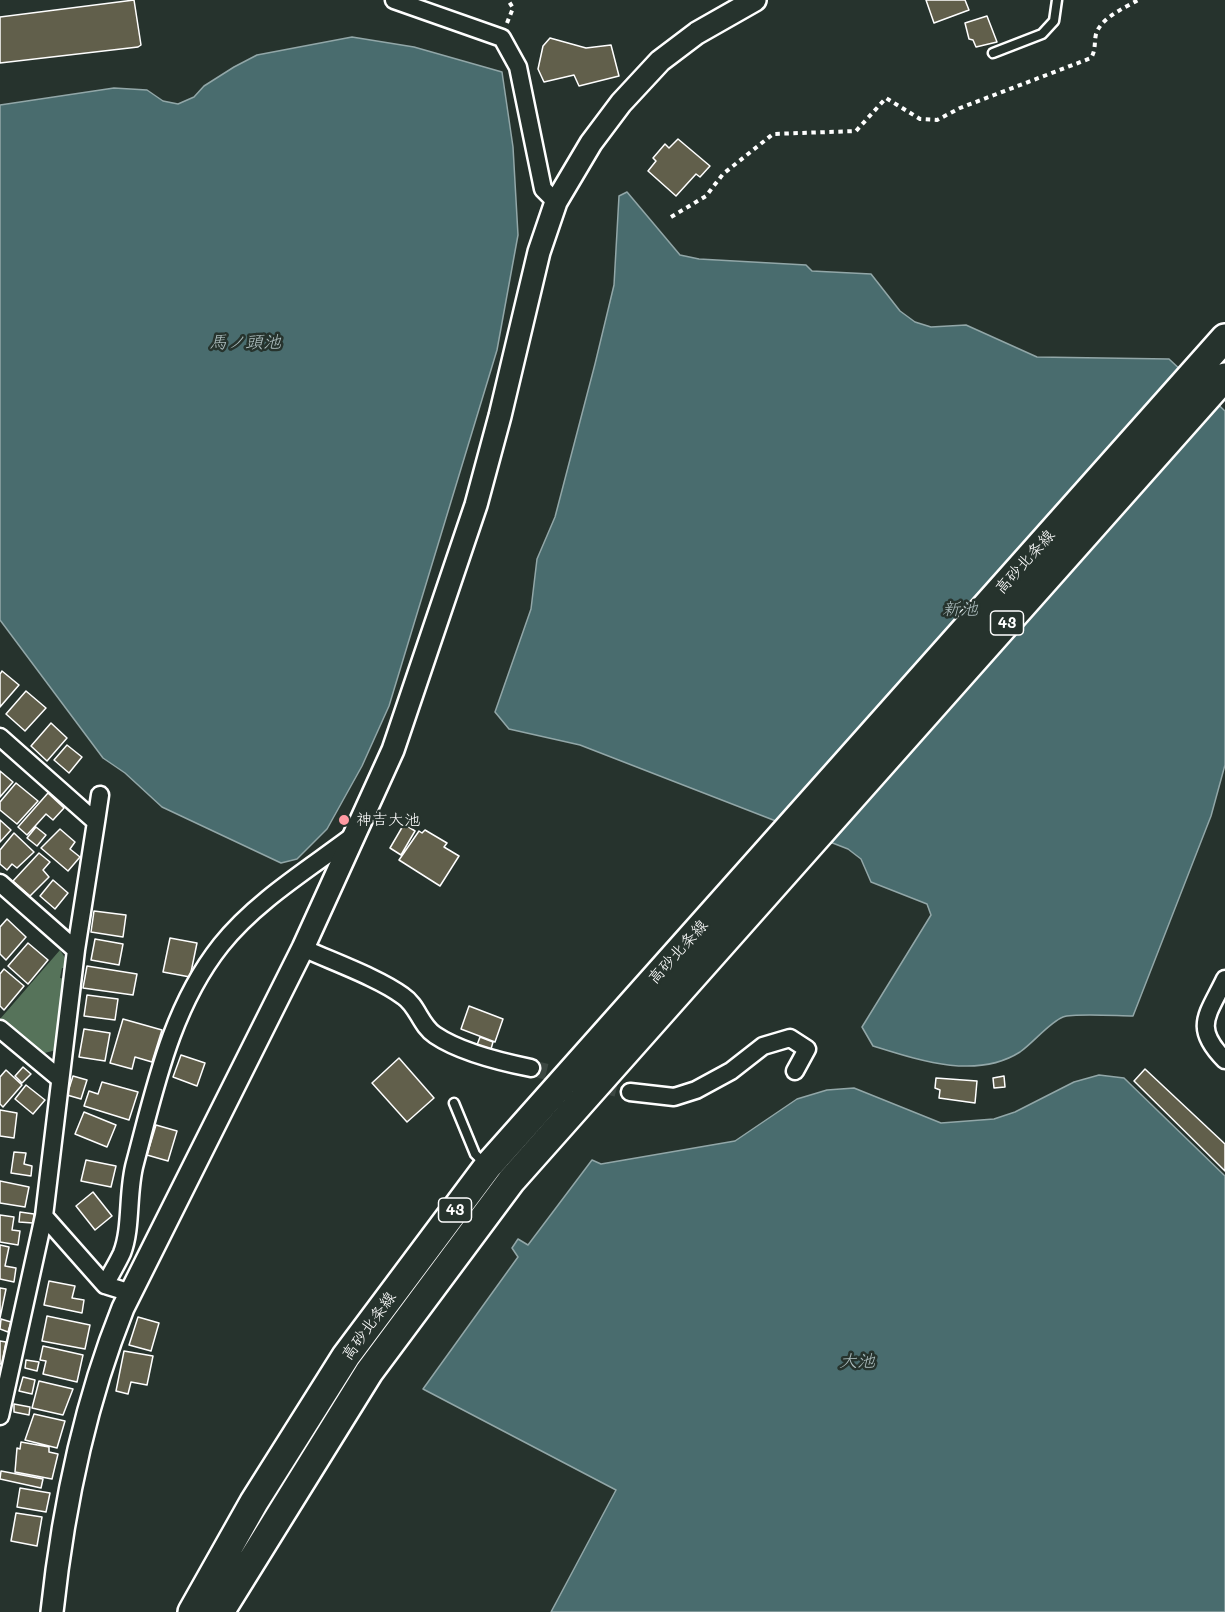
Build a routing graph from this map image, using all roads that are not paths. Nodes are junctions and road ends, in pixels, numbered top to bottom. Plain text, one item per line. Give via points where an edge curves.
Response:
1 (394, 0) edge
2 (755, 0) edge
3 (1057, 0) edge
4 (993, 53) dead end
5 (556, 202) junction
6 (1225, 338) edge
7 (1216, 368) edge
8 (0, 737) edge
9 (100, 795) dead end
10 (96, 822) junction
11 (357, 833) junction
12 (0, 883) edge
13 (303, 948) junction
14 (76, 950) junction
15 (1225, 979) edge
16 (0, 1029) edge
17 (1225, 1060) edge
18 (531, 1068) tunnel mouth
19 (795, 1071) dead end
20 (60, 1079) junction
21 (630, 1092) tunnel mouth
22 (454, 1103) dead end
23 (488, 1166) junction
24 (44, 1216) junction
25 (105, 1285) junction
26 (131, 1293) junction
27 (0, 1416) edge
28 (52, 1612) edge
29 (192, 1612) edge
30 (220, 1612) edge

1 - 5 street via 502,38 518,67 543,189
2 - 5 street via 697,33 660,62 591,143
3 - 4 lane via 1054,21 1042,34
5 - 11 street via 539,252 476,505 393,750
6 - 7 main road, 高砂北条線 / 43
7 - 23 main road, 高砂北条線 / 43 via 771,848
7 - 30 main road, 高砂北条線 / 43 via 789,869 511,1181 369,1372
8 - 10 street
9 - 10 street
10 - 14 street
11 - 13 street
11 - 25 street via 250,915 221,945 196,982 177,1019 162,1063 133,1170 123,1252
12 - 14 street
13 - 18 street via 401,994 416,1006 424,1024 435,1035 489,1058
13 - 26 street
14 - 20 street
15 - 17 street via 1204,1028 1208,1040
16 - 20 street
19 - 21 street via 807,1049 790,1038 763,1046 731,1071 696,1090 674,1097
20 - 24 street
22 - 23 lane via 475,1154
23 - 29 main road, 高砂北条線 / 43 via 346,1356 254,1502
24 - 25 street
24 - 27 street
25 - 26 street
26 - 28 street via 103,1358 89,1408

